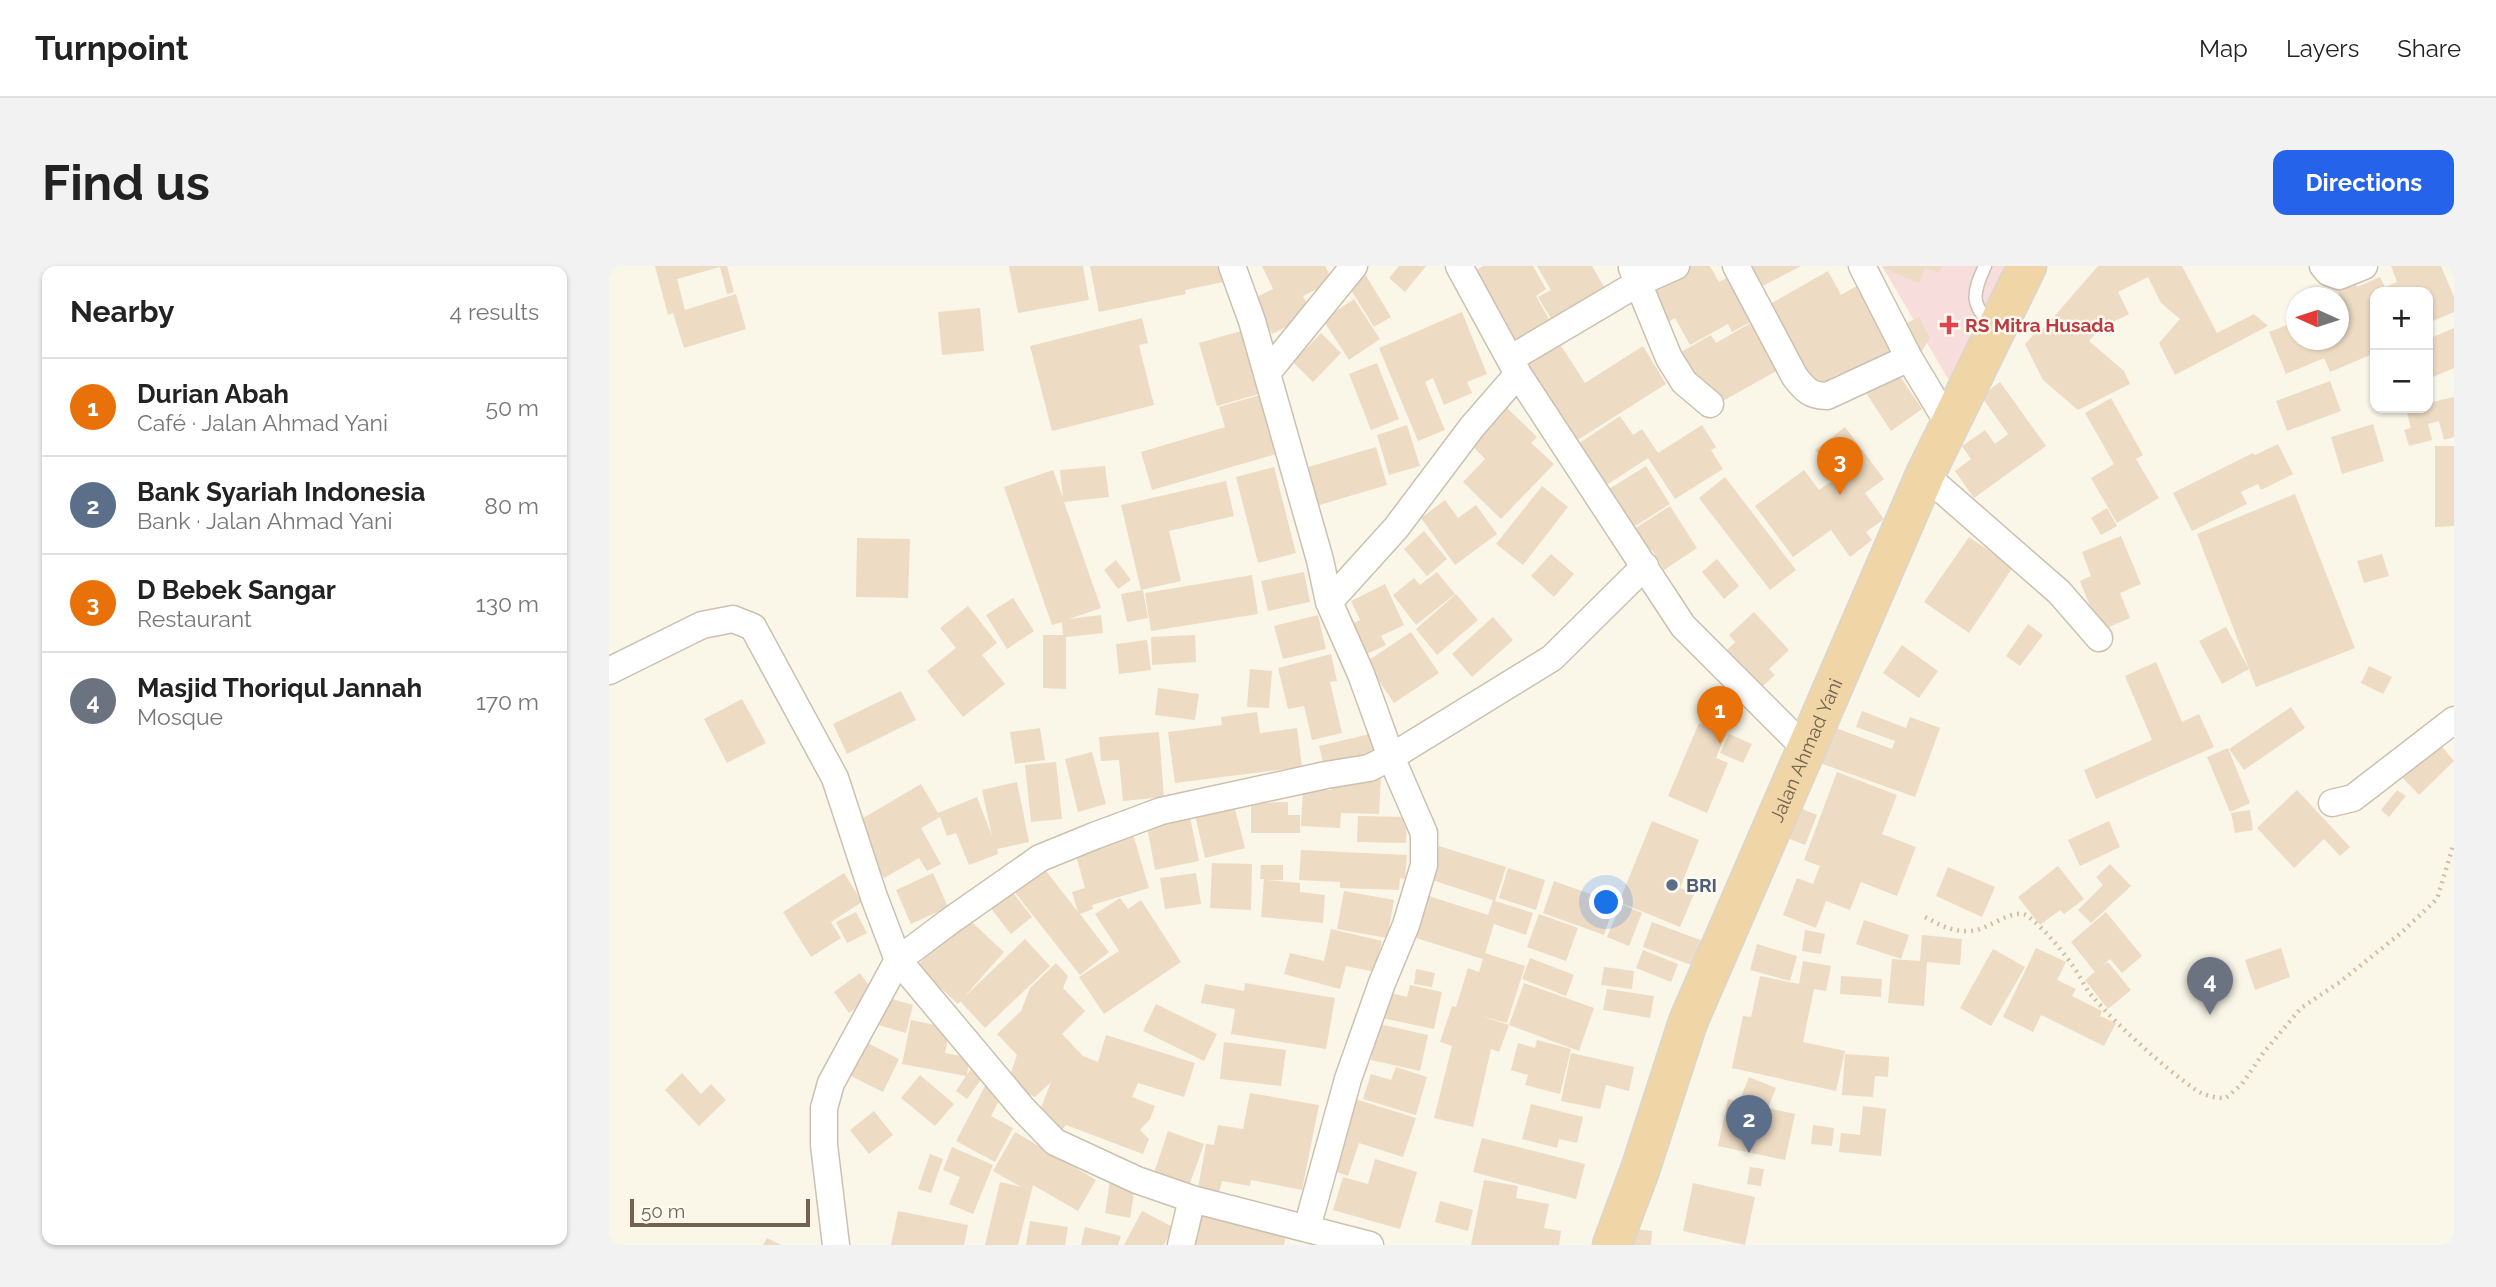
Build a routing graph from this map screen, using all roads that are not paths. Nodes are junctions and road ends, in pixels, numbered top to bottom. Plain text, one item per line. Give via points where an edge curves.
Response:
1 (1232, 266) edge
2 (1458, 266) edge
3 (1676, 266) edge
4 (1736, 266) edge
5 (1862, 266) edge
6 (1985, 266) edge
7 (2027, 266) edge
8 (2323, 266) edge
9 (2364, 266) edge
10 (1351, 268) edge
11 (1636, 274) edge
12 (1996, 329) junction
13 (1909, 358) junction
14 (1514, 366) junction
15 (1267, 373) junction
16 (1710, 404) dead end
17 (1950, 426) junction
18 (1925, 475) junction
19 (1645, 566) junction
20 (1329, 602) junction
21 (2099, 638) dead end
22 (609, 671) edge
23 (2454, 720) edge
24 (1806, 749) junction
25 (1391, 757) junction
26 (2332, 803) dead end
27 (898, 960) junction
28 (1192, 1199) junction
29 (1307, 1228) junction
30 (836, 1245) edge
31 (1181, 1245) edge
32 (1370, 1245) edge
33 (1612, 1245) edge

1 - 15 street
2 - 14 street
3 - 11 street
4 - 13 street via 1795,377 1815,396 1828,396
5 - 13 street
6 - 12 lane via 1974,294 1980,314
7 - 12 highway, Jalan Ahmad Yani
8 - 9 street via 2339,276
10 - 15 street
11 - 14 street
11 - 16 street via 1669,358 1684,382
12 - 17 highway, Jalan Ahmad Yani
13 - 17 street
14 - 19 street
14 - 20 street via 1396,528
15 - 20 street
17 - 18 highway, Jalan Ahmad Yani
18 - 21 street via 2059,592
18 - 24 highway, Jalan Ahmad Yani
19 - 24 street via 1683,626
19 - 25 street via 1552,658
20 - 25 street
22 - 27 street via 702,625 733,619 753,626 835,778
23 - 26 street via 2353,798
24 - 33 highway, Jalan Ahmad Yani via 1688,1022
25 - 27 street via 1369,768 1161,811 1094,836 1040,859
25 - 29 street via 1424,833 1424,865 1348,1079
27 - 28 street via 1055,1142 1137,1180
27 - 30 street via 831,1083 824,1108
28 - 29 street
28 - 31 street
29 - 32 street

